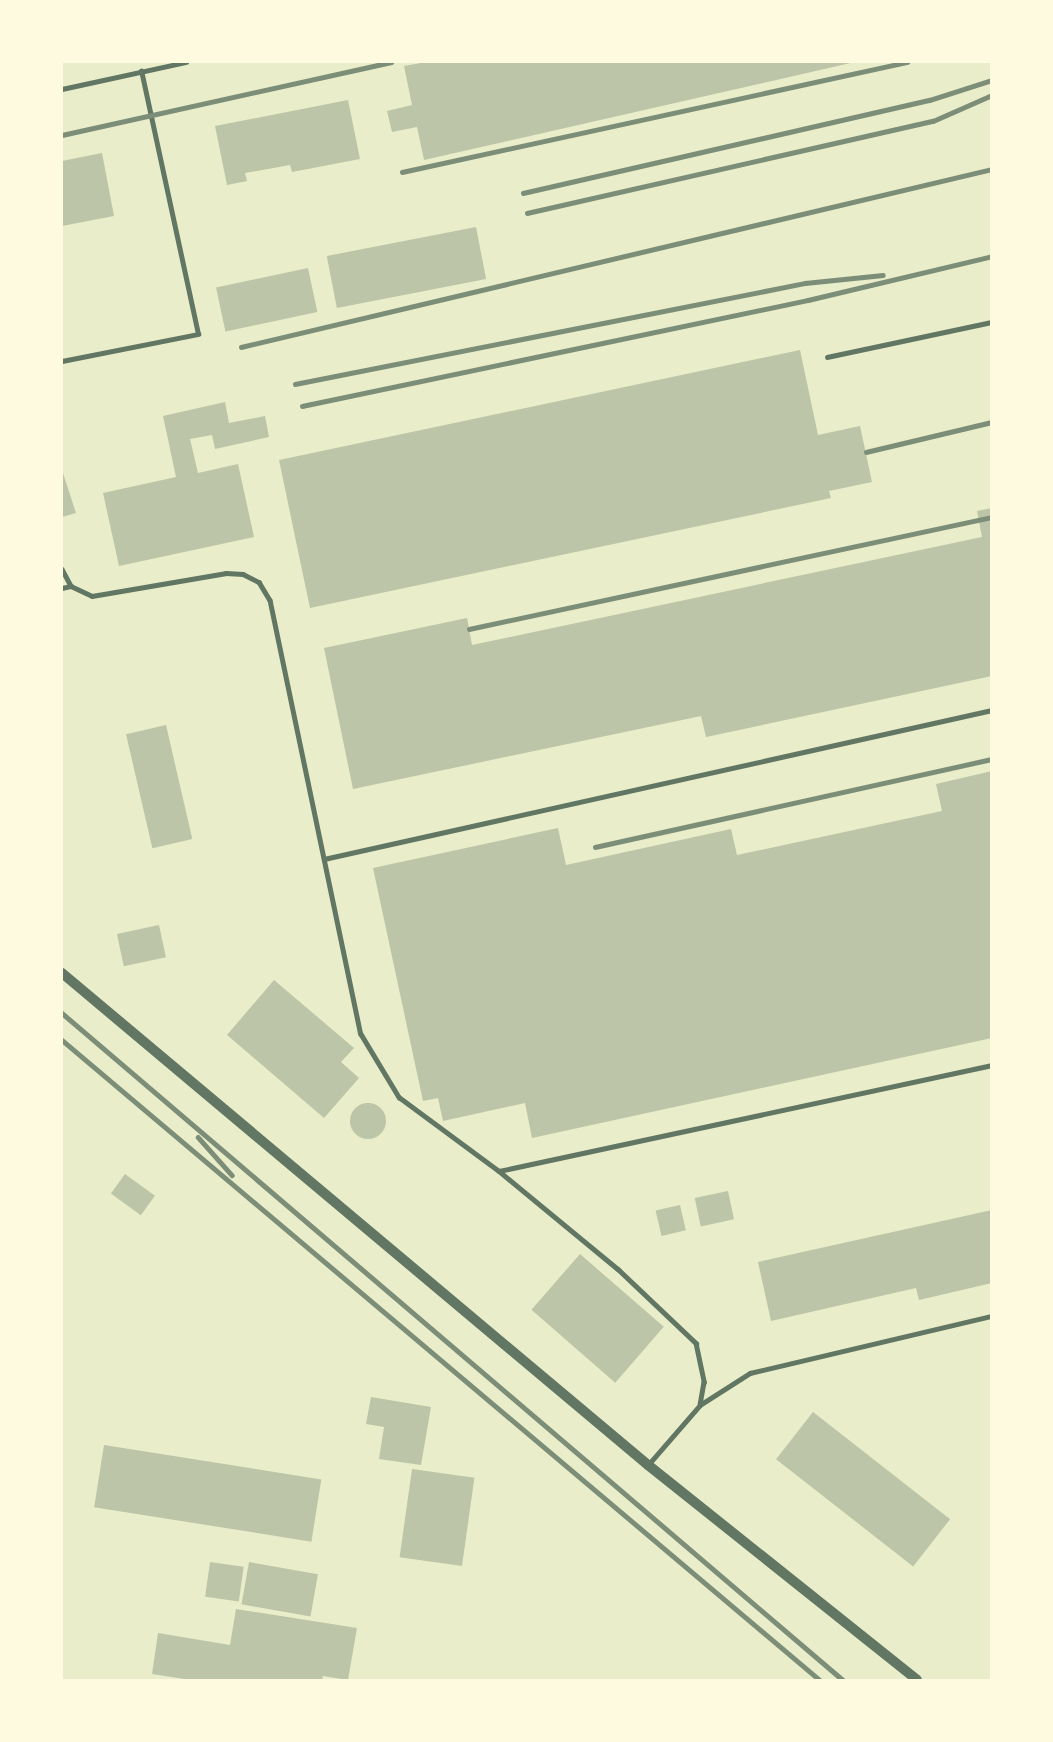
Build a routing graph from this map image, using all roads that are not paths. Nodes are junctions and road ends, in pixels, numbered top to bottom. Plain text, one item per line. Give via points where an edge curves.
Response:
1 (186, 62) edge
2 (141, 71) junction
3 (62, 89) edge
4 (992, 322) edge
5 (827, 357) dead end
6 (62, 361) edge
7 (62, 569) edge
8 (71, 586) junction
9 (62, 588) edge
10 (992, 710) edge
11 (324, 859) junction
12 (62, 973) edge
13 (992, 1065) edge
14 (499, 1171) junction
15 (992, 1316) edge
16 (700, 1405) junction
17 (648, 1465) junction
18 (917, 1680) edge

1 - 2 lane
2 - 3 lane
2 - 6 lane via 198,334
4 - 5 lane
7 - 8 lane
8 - 9 lane
8 - 11 lane via 92,596 226,573 243,574 259,582 270,600
10 - 11 lane
11 - 14 lane via 361,1034 375,1063 399,1096
12 - 17 street
13 - 14 lane
14 - 16 lane via 618,1269 696,1343 704,1382
15 - 16 lane via 750,1373
16 - 17 lane
17 - 18 street

